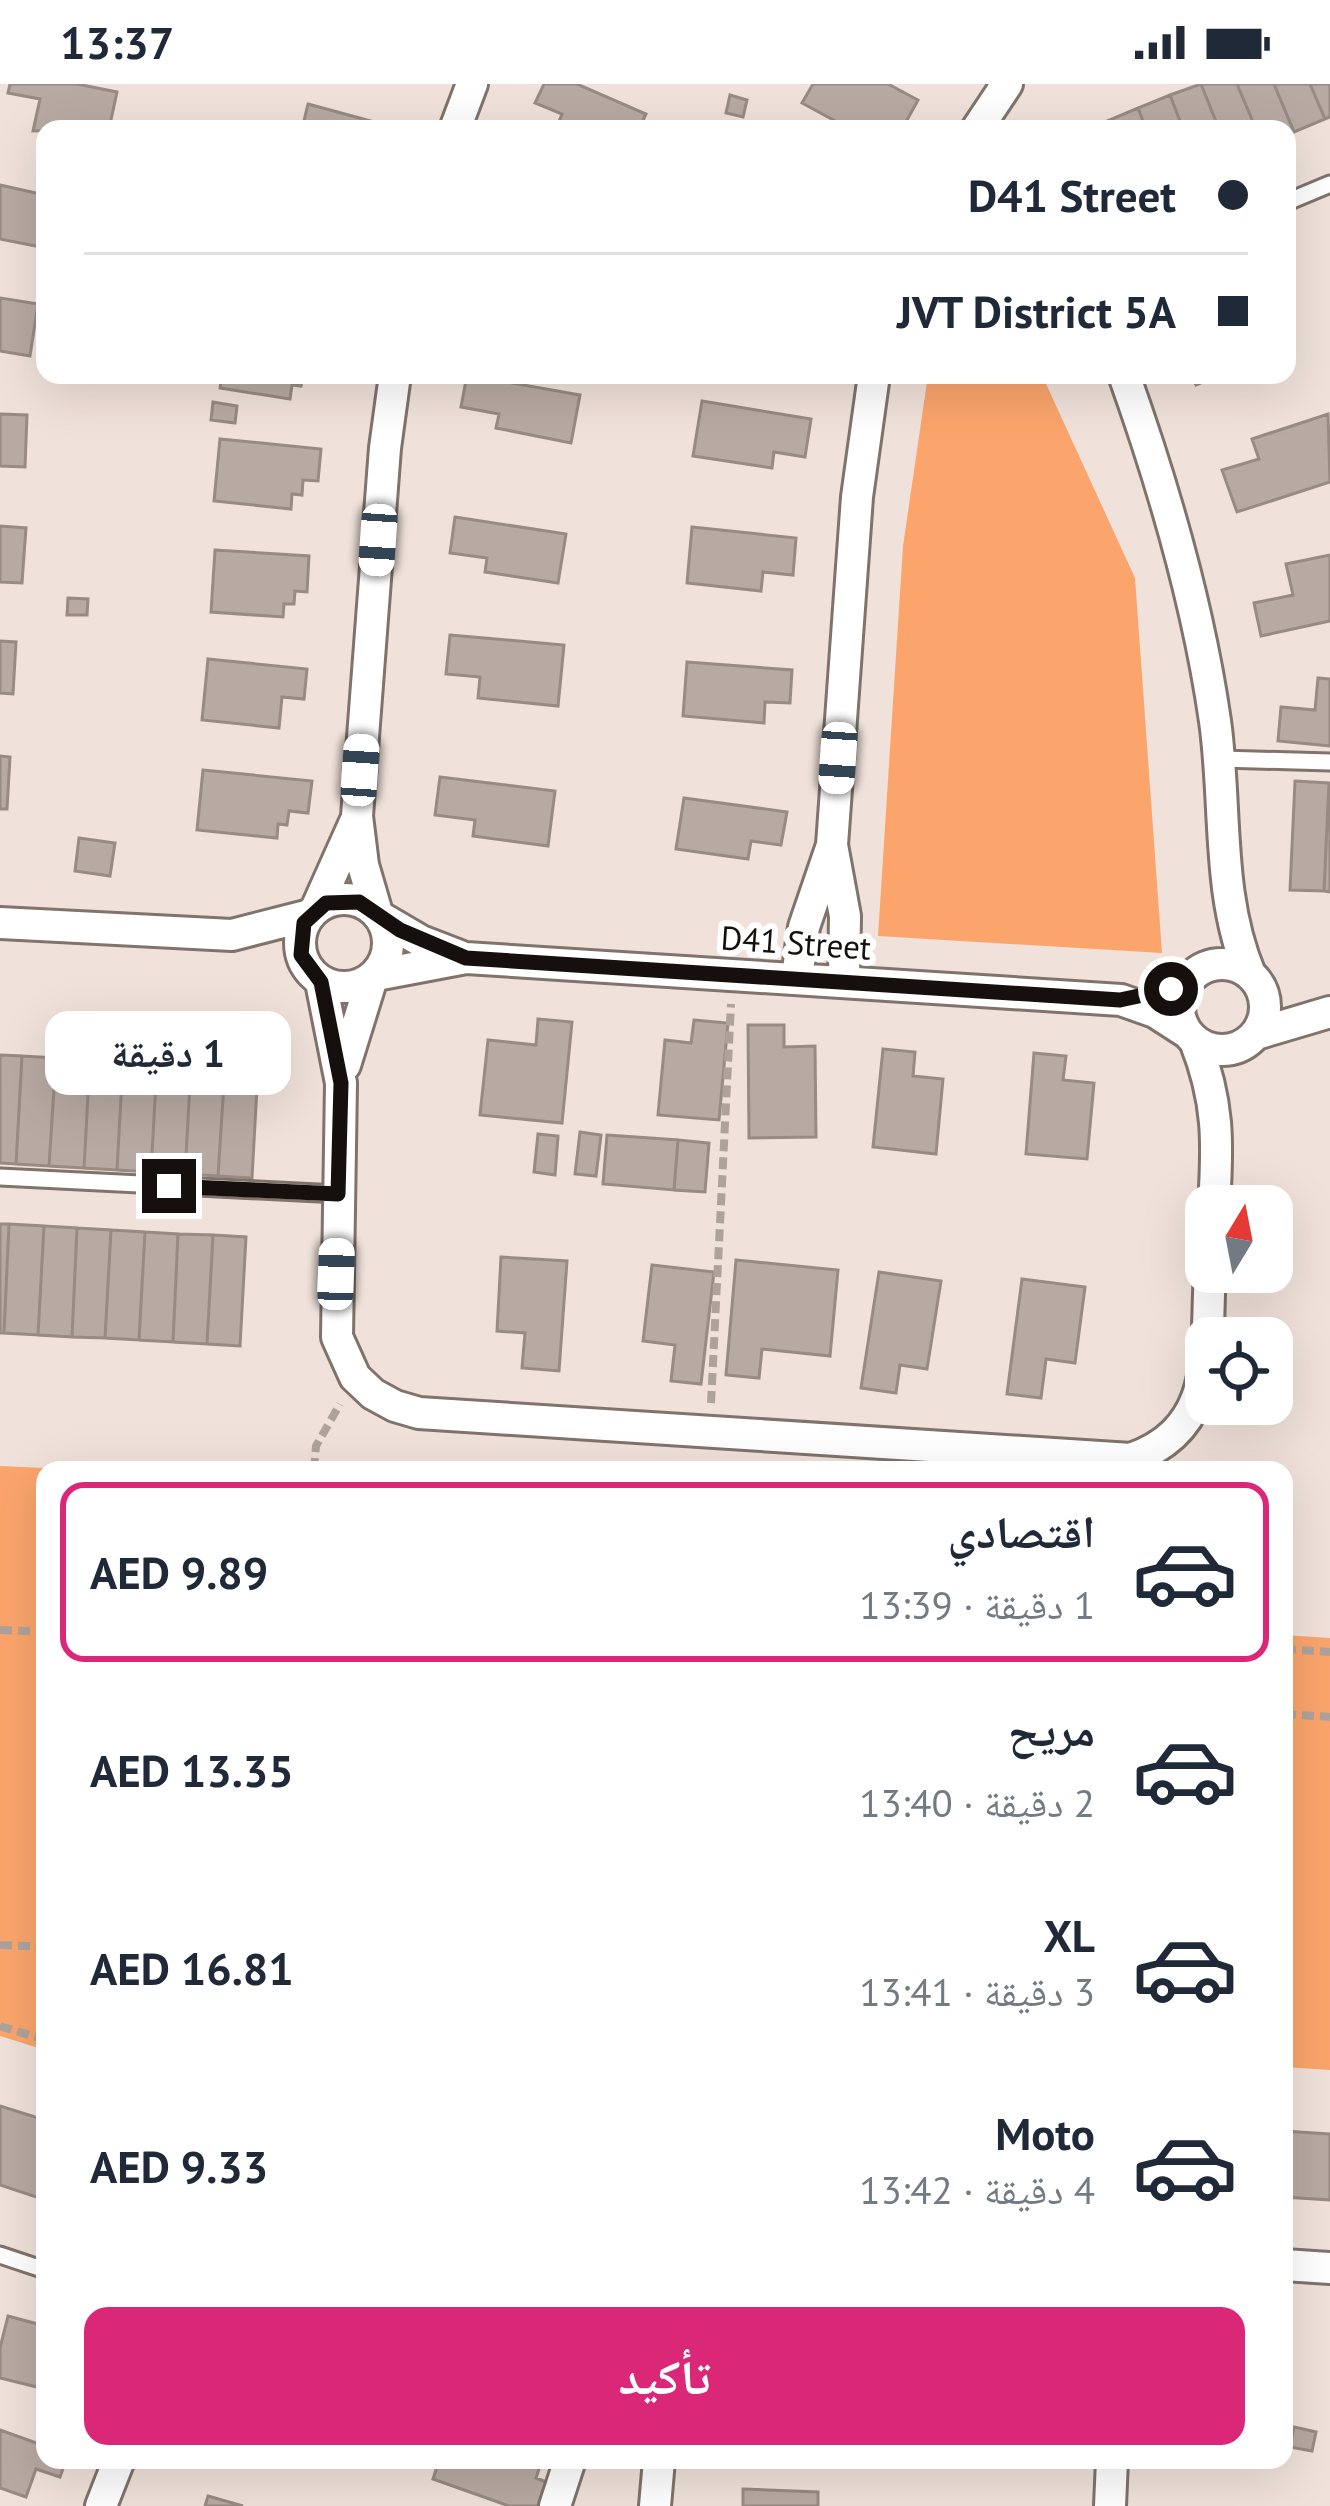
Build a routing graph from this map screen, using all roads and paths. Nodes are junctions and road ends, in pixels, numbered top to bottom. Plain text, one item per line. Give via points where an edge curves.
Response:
1 (472, 84) edge
2 (1007, 84) edge
3 (458, 120) edge
4 (982, 120) edge
5 (1330, 184) edge
6 (1296, 198) edge
7 (393, 384) edge
8 (873, 384) edge
9 (1127, 384) edge
10 (1221, 759) junction
11 (1330, 763) edge
12 (357, 816) junction
13 (832, 845) junction
14 (1227, 896) junction
15 (313, 912) junction
16 (378, 915) junction
17 (0, 923) edge
18 (232, 935) junction
19 (466, 958) junction
20 (313, 973) junction
21 (732, 973) junction
22 (374, 976) junction
23 (797, 977) junction
24 (1189, 978) junction
25 (1254, 979) junction
26 (844, 980) junction
27 (1120, 1000) junction
28 (1330, 1011) edge
29 (1191, 1037) junction
30 (1253, 1037) junction
31 (341, 1083) junction
32 (1219, 1131) junction
33 (0, 1177) edge
34 (1215, 1185) edge
35 (338, 1194) junction
36 (1208, 1293) edge
37 (355, 1376) junction
38 (709, 1433) junction
39 (315, 1461) edge
40 (0, 1630) edge
41 (36, 1632) edge
42 (1293, 1650) edge
43 (1330, 1652) edge
44 (1293, 1715) edge
45 (1330, 1717) edge
46 (0, 1945) edge
47 (36, 1947) edge
48 (0, 2026) edge
49 (36, 2037) edge
50 (0, 2255) edge
51 (1293, 2266) edge
52 (36, 2267) edge
53 (1330, 2268) edge
54 (115, 2469) edge
55 (567, 2469) edge
56 (658, 2469) edge
57 (1112, 2469) edge
58 (101, 2506) edge
59 (555, 2506) edge
60 (655, 2506) edge
61 (1110, 2506) edge

1 - 3 street
2 - 4 street
5 - 6 lane
7 - 12 street
8 - 13 street
9 - 10 street via 1178,544
10 - 11 lane
10 - 14 street
12 - 15 street
12 - 16 street
13 - 23 street via 804,927
13 - 26 street via 845,916
14 - 24 street
14 - 25 street
15 - 16 street via 348,899
15 - 18 street
15 - 20 street via 300,934
16 - 19 street, D41 Street
16 - 22 street via 388,941
17 - 18 street
18 - 20 street via 270,946
19 - 21 street, D41 Street
19 - 22 street, D41 Street
20 - 22 street via 342,988
20 - 31 street
21 - 23 street, D41 Street
21 - 38 path
22 - 31 street
23 - 26 street, D41 Street
24 - 25 street via 1227,963
24 - 27 street, D41 Street
24 - 29 street via 1178,1007
25 - 28 street
25 - 30 street via 1265,1015
26 - 27 street, D41 Street
27 - 29 street, D41 Street
28 - 30 street
29 - 30 street via 1217,1050
29 - 32 street
30 - 32 street
31 - 35 street
32 - 34 street
33 - 35 lane
35 - 37 street via 334,1314
36 - 38 street via 1199,1398 1173,1438 1131,1459
37 - 38 street via 418,1413
37 - 39 path
40 - 41 path
42 - 43 path
44 - 45 path
46 - 47 path
48 - 49 path
50 - 52 lane
51 - 53 street
54 - 58 street
55 - 59 street
56 - 60 street
57 - 61 street

